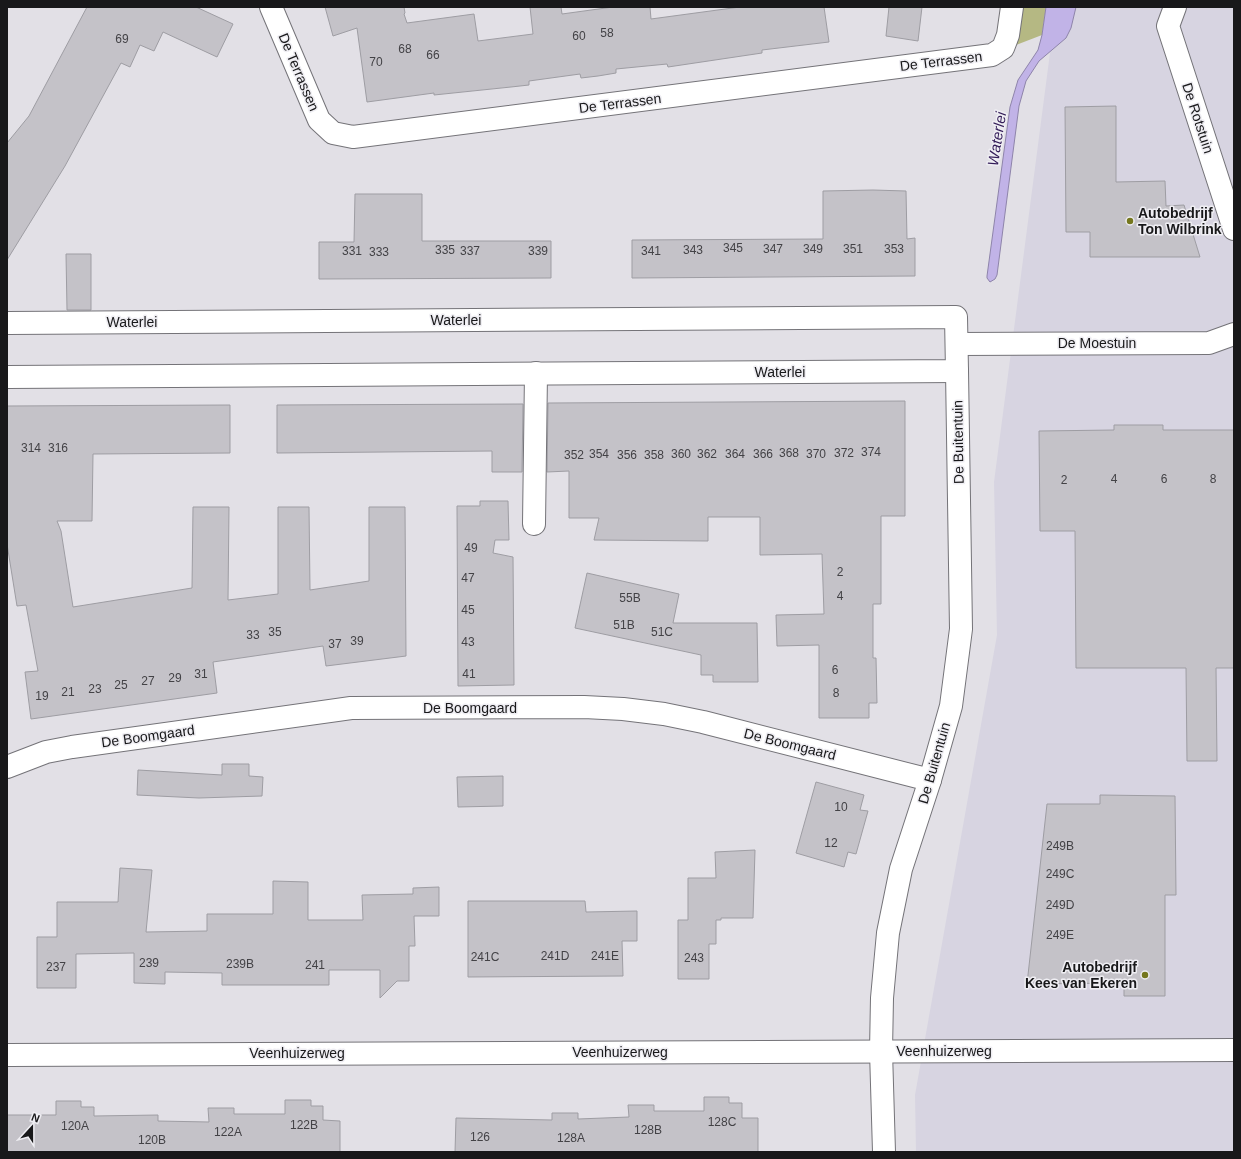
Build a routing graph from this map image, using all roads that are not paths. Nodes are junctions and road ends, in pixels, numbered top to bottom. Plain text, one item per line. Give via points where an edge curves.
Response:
1 (271, 7) edge
2 (1012, 7) edge
3 (1175, 7) edge
4 (1234, 229) edge
5 (7, 323) edge
6 (1234, 334) edge
7 (958, 344) junction
8 (957, 371) junction
9 (536, 373) junction
10 (7, 377) edge
11 (534, 524) dead end
12 (7, 767) edge
13 (930, 780) junction
14 (1234, 1050) edge
15 (882, 1051) junction
16 (7, 1054) edge
17 (884, 1152) edge

1 - 2 street, De Terrassen via 319,120 333,133 353,137 992,55 1004,48
3 - 4 street, De Rotstuin via 1168,26
5 - 7 street, Waterlei via 956,317
6 - 7 street, De Moestuin via 1208,343
7 - 8 street, Waterlei
8 - 9 street, Waterlei
8 - 13 street, De Buitentuin via 961,629 951,706
9 - 10 street, Waterlei
9 - 11 street
12 - 13 street, De Boomgaard via 46,752 72,747 351,708 584,707 637,711 703,722
13 - 15 street, De Buitentuin via 907,849 891,913 882,998
14 - 15 street, Veenhuizerweg
15 - 16 street, Veenhuizerweg
15 - 17 street, De Buitentuin

